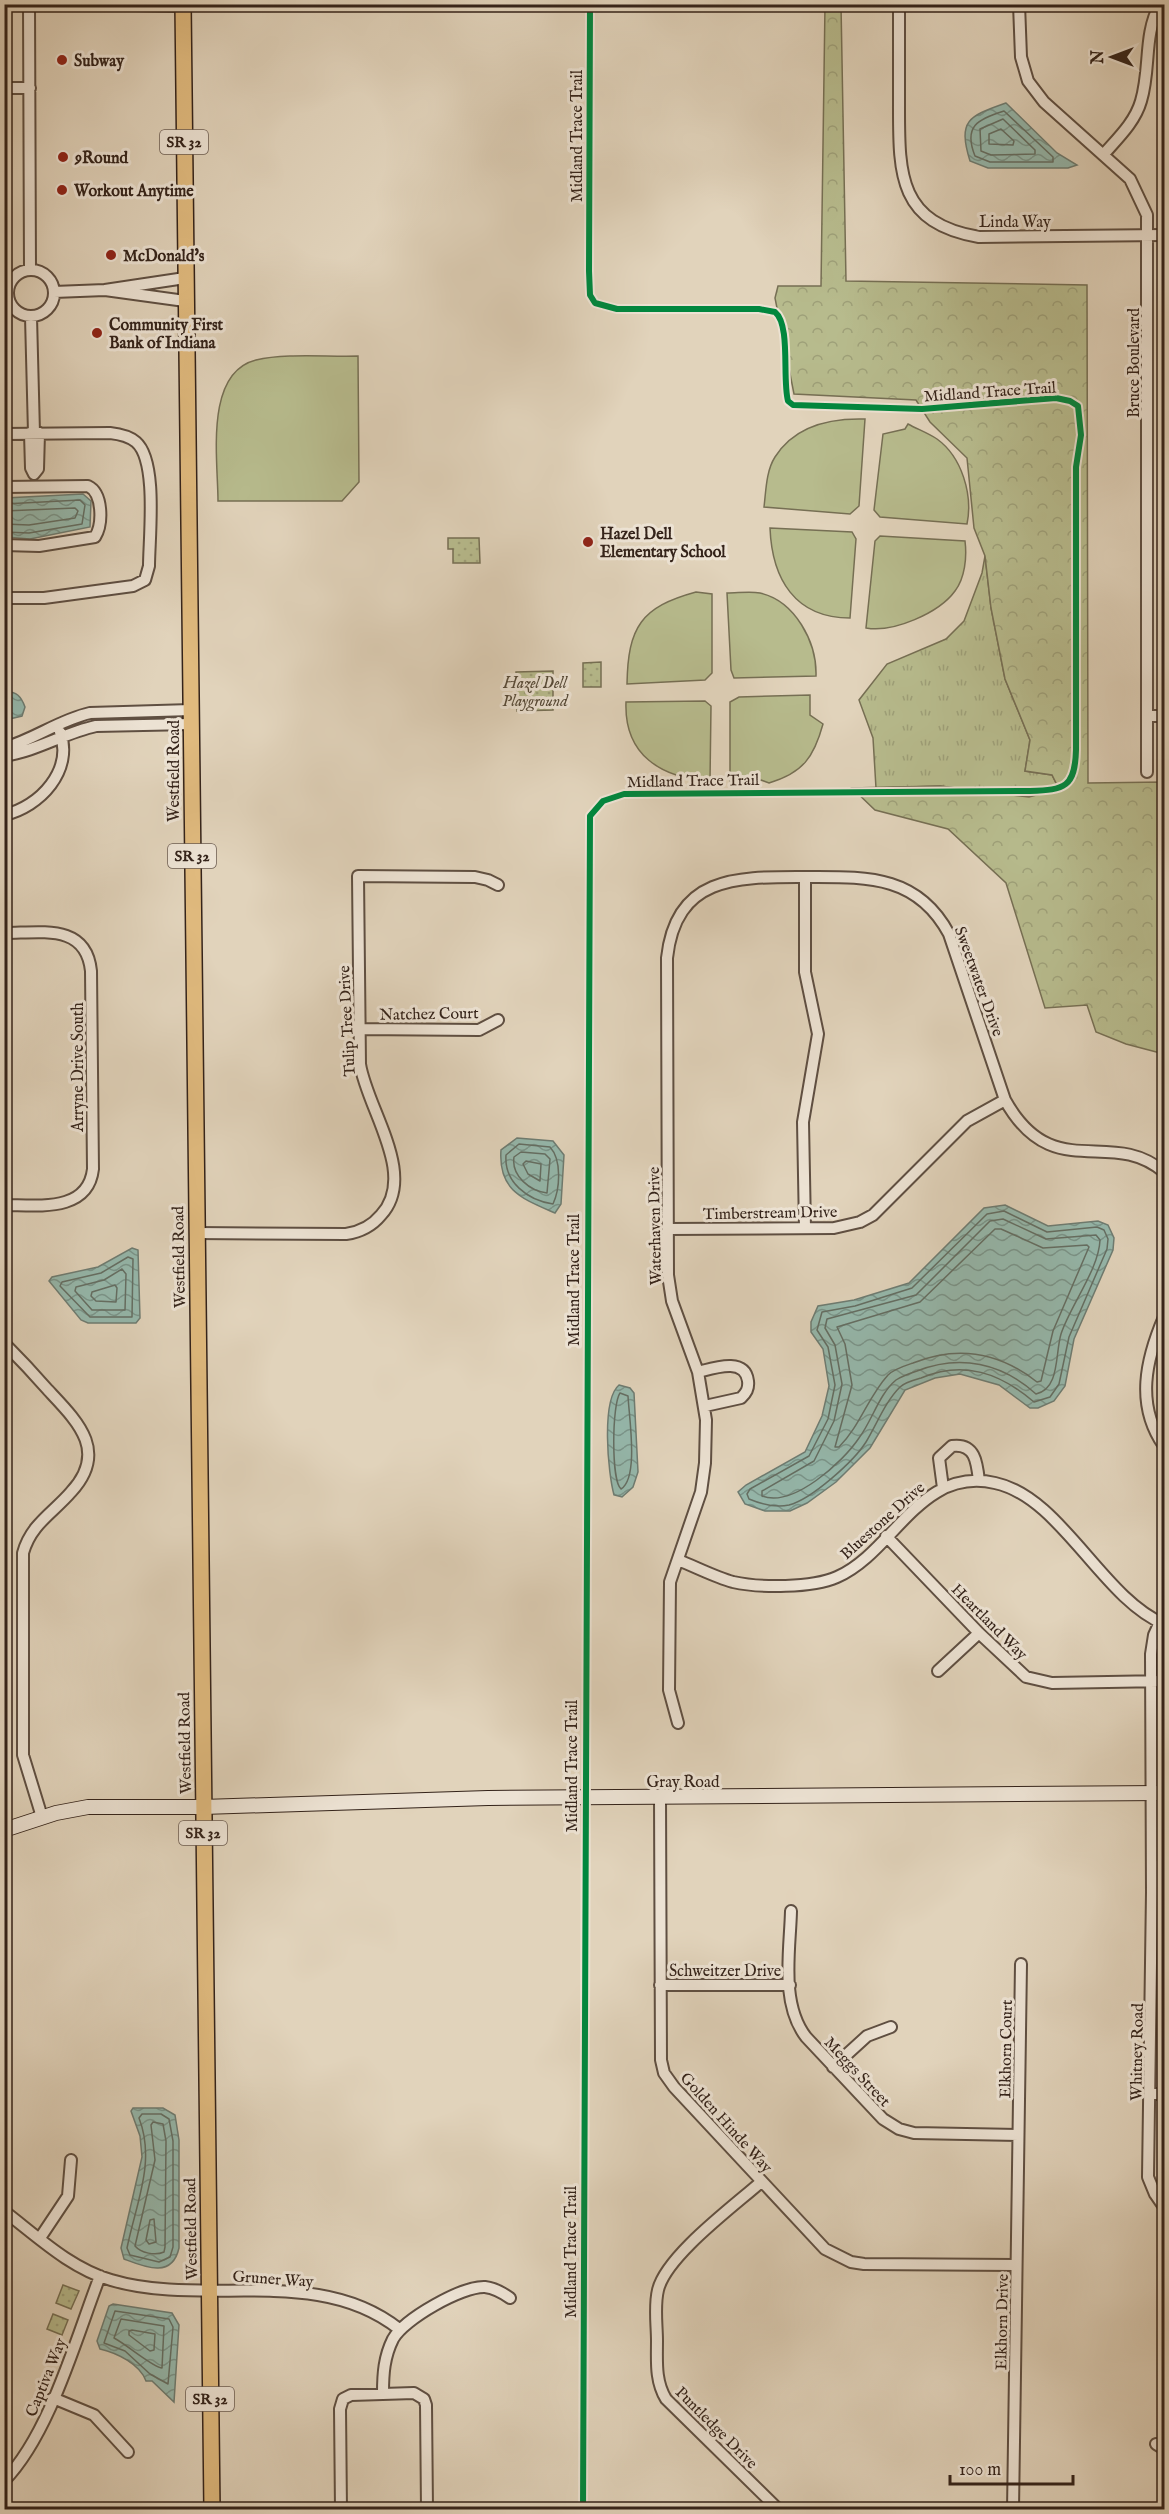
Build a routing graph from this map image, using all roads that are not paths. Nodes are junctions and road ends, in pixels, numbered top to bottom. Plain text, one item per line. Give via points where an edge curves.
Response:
1 (29, 4) edge
2 (89, 4) edge
3 (899, 4) edge
4 (1019, 4) edge
5 (1160, 4) edge
6 (183, 5) edge
7 (4, 88) edge
8 (30, 88) junction
9 (1104, 154) junction
10 (1148, 235) junction
11 (1164, 235) edge
12 (30, 270) junction
13 (185, 278) junction
14 (105, 291) junction
15 (54, 292) junction
16 (6, 293) edge
17 (185, 301) junction
18 (31, 317) junction
19 (34, 433) junction
20 (4, 434) edge
21 (4, 487) edge
22 (34, 487) junction
23 (4, 545) edge
24 (4, 598) edge
25 (1147, 716) junction
26 (1164, 716) edge
27 (191, 717) junction
28 (57, 724) junction
29 (62, 738) junction
30 (4, 748) edge
31 (4, 756) edge
32 (1147, 771) dead end
33 (4, 815) edge
34 (805, 877) junction
35 (498, 885) dead end
36 (691, 902) joint
37 (4, 933) edge
38 (498, 1020) dead end
39 (359, 1029) junction
40 (1005, 1100) junction
41 (1164, 1172) edge
42 (4, 1205) edge
43 (805, 1228) junction
44 (668, 1229) junction
45 (195, 1233) junction
46 (1164, 1317) edge
47 (4, 1342) edge
48 (699, 1372) junction
49 (705, 1406) junction
50 (1164, 1446) edge
51 (979, 1480) junction
52 (943, 1488) junction
53 (886, 1536) junction
54 (678, 1560) junction
55 (1162, 1623) edge
56 (979, 1633) junction
57 (938, 1671) dead end
58 (1151, 1681) junction
59 (1164, 1681) edge
60 (678, 1723) dead end
61 (1158, 1793) edge
62 (660, 1797) junction
63 (203, 1807) junction
64 (42, 1817) junction
65 (4, 1830) edge
66 (1164, 1855) edge
67 (1152, 1892) junction
68 (791, 1911) dead end
69 (1021, 1964) dead end
70 (660, 1985) junction
71 (790, 1985) junction
72 (891, 2027) dead end
73 (833, 2067) junction
74 (1151, 2094) junction
75 (1164, 2094) edge
76 (1018, 2135) junction
77 (71, 2160) dead end
78 (761, 2182) junction
79 (1164, 2207) edge
80 (4, 2211) edge
81 (40, 2238) junction
82 (1016, 2265) junction
83 (100, 2276) junction
84 (209, 2288) junction
85 (510, 2298) dead end
86 (399, 2329) junction
87 (383, 2393) junction
88 (53, 2398) junction
89 (128, 2452) dead end
90 (4, 2481) edge
91 (212, 2510) edge
92 (341, 2510) edge
93 (427, 2510) edge
94 (779, 2510) edge
95 (1013, 2510) edge

1 - 8 street
2 - 6 street
3 - 10 street, Linda Way via 899,162 902,179 919,207 934,221 956,234 979,237
4 - 9 street, Bruce Boulevard via 1021,57 1028,81 1044,102
5 - 9 street via 1149,35 1141,102 1133,120
6 - 13 main road, Westfield Road / SR 32
7 - 8 street
8 - 12 street
9 - 10 street, Bruce Boulevard via 1138,191
10 - 11 street, Linda Way
10 - 25 street, Bruce Boulevard
12 - 15 street via 48,278
12 - 16 street via 16,275
13 - 14 street
13 - 17 main road, Westfield Road / SR 32
14 - 15 street
14 - 17 street
15 - 18 street via 48,309
16 - 18 street via 14,310
17 - 27 main road, Westfield Road / SR 32
18 - 19 street
19 - 20 street
19 - 22 street
19 - 24 street via 110,433 138,444 149,472 149,566 145,579 122,589 44,598
21 - 22 street
22 - 23 street via 88,486 95,490 99,497 97,535 87,541 62,544
25 - 26 street
25 - 32 street, Bruce Boulevard
27 - 28 street via 90,713
27 - 29 street via 109,724 81,729
27 - 45 main road, Westfield Road / SR 32
28 - 29 street
28 - 30 street via 29,740
29 - 31 street
29 - 33 street via 65,757 51,782 28,807
34 - 36 street, Sweetwater Drive via 737,878 716,885
34 - 40 street, Sweetwater Drive via 886,881 912,892 938,915 954,947
34 - 43 street via 805,972 818,1034 803,1122
35 - 39 street, Tulip Tree Drive via 476,878 358,876
36 - 44 street, Waterhaven Drive via 674,930 667,958
37 - 42 street, Arryne Drive South via 63,934 81,944 88,955 93,1169 78,1198 63,1203
38 - 39 street, Natchez Court via 479,1030
39 - 45 street, Tulip Tree Drive via 363,1079 396,1176 393,1196 384,1213 364,1229 346,1234
40 - 41 street, Sweetwater Drive via 1018,1121 1048,1144 1070,1151 1130,1154
40 - 43 street, Timberstream Drive via 967,1121 873,1215 845,1226
43 - 44 street, Timberstream Drive
44 - 48 street, Waterhaven Drive via 670,1294
45 - 63 main road, Westfield Road / SR 32
46 - 50 street via 1148,1359 1146,1383 1149,1410
47 - 64 street via 74,1417 87,1444 82,1478 36,1525 23,1552 23,1755
48 - 49 street, Waterhaven Drive
48 - 49 street via 735,1366 748,1377 749,1386 741,1398
49 - 54 street, Waterhaven Drive via 702,1485
51 - 52 street, Bluestone Drive
51 - 52 street via 971,1450 952,1446 939,1458
51 - 55 street, Bluestone Drive via 1012,1488 1033,1500 1129,1599
52 - 53 street, Bluestone Drive
53 - 54 street, Bluestone Drive via 843,1574 815,1583 742,1584
53 - 56 street, Heartland Way
54 - 60 street, Waterhaven Drive via 669,1595 669,1690
55 - 58 street, Whitney Road via 1152,1644
56 - 57 street
56 - 58 street, Heartland Way via 1012,1667 1035,1681
58 - 59 street, Heartland Way
58 - 61 street, Whitney Road
61 - 62 street, Gray Road
61 - 67 street, Whitney Road
62 - 63 street, Gray Road
62 - 70 street, Golden Hinde Way
63 - 64 street, Gray Road via 88,1807
63 - 84 main road, Westfield Road / SR 32
64 - 65 street, Gray Road
66 - 67 street, Whitney Road
67 - 74 street, Whitney Road
68 - 71 street, Meggs Street
69 - 76 street, Elkhorn Court
70 - 71 street, Schweitzer Drive
70 - 78 street, Golden Hinde Way via 664,2073
71 - 73 street, Meggs Street via 796,2023
72 - 73 street via 867,2036
73 - 76 street, Meggs Street via 883,2119 899,2129 922,2134
74 - 75 street
74 - 79 street, Whitney Road via 1148,2177
76 - 82 street, Elkhorn Drive
77 - 81 street via 68,2196
78 - 82 street, Golden Hinde Way via 825,2249 851,2262
78 - 94 street, Puntledge Drive via 664,2275 657,2293 657,2363 666,2399
80 - 81 street, Gruner Way
81 - 83 street, Gruner Way via 65,2258
82 - 95 street, Elkhorn Drive
83 - 84 street, Gruner Way via 145,2288
83 - 88 street, Captiva Way
84 - 86 street, Gruner Way via 307,2293 363,2306 378,2312
84 - 91 main road, Westfield Road / SR 32
85 - 86 street via 484,2287 463,2292
86 - 87 street via 383,2368
87 - 92 street via 351,2395 341,2403
87 - 93 street via 414,2393 424,2399
88 - 89 street via 94,2415
88 - 90 street, Captiva Way via 29,2451

